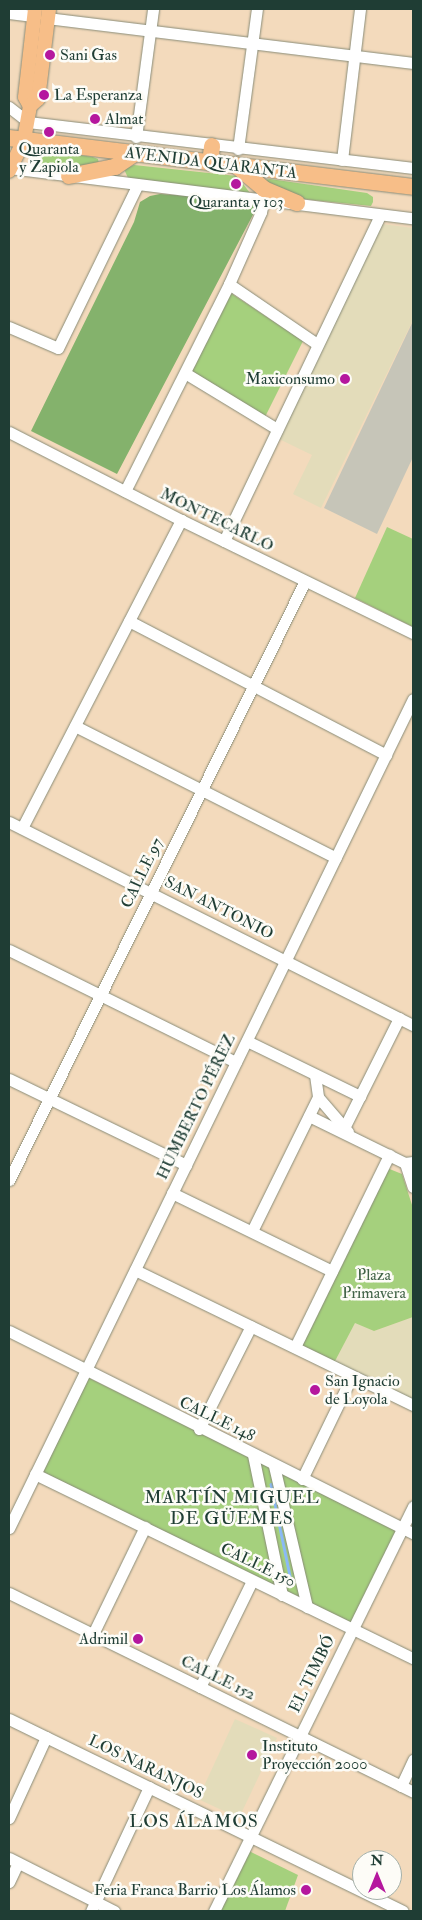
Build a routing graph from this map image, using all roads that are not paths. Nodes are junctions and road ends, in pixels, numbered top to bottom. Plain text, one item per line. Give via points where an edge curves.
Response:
1 (153, 9) edge
2 (256, 9) edge
3 (360, 9) edge
4 (9, 13) edge
5 (41, 13) edge
6 (150, 31) junction
7 (252, 43) junction
8 (354, 55) junction
9 (413, 63) edge
10 (9, 107) edge
11 (28, 122) junction
12 (136, 136) junction
13 (16, 139) edge
14 (212, 146) junction
15 (238, 149) junction
16 (134, 154) junction
17 (342, 160) junction
18 (210, 164) junction
19 (238, 167) junction
20 (413, 168) edge
21 (9, 169) edge
22 (70, 176) junction
23 (138, 184) junction
24 (413, 187) edge
25 (264, 199) junction
26 (297, 203) junction
27 (380, 215) junction
28 (413, 218) edge
29 (229, 284) junction
30 (9, 326) edge
31 (317, 344) junction
32 (185, 372) junction
33 (277, 428) junction
34 (9, 432) edge
35 (125, 491) junction
36 (181, 520) junction
37 (224, 541) junction
38 (305, 581) junction
39 (128, 622) junction
40 (413, 633) edge
41 (253, 685) junction
42 (413, 699) edge
43 (75, 726) junction
44 (386, 755) junction
45 (202, 789) junction
46 (9, 822) edge
47 (22, 828) junction
48 (336, 858) junction
49 (151, 892) junction
50 (9, 950) edge
51 (286, 961) junction
52 (100, 995) junction
53 (399, 1018) junction
54 (413, 1025) edge
55 (246, 1041) junction
56 (236, 1062) junction
57 (315, 1075) junction
58 (9, 1078) edge
59 (360, 1096) junction
60 (318, 1097) junction
61 (49, 1098) junction
62 (309, 1116) junction
63 (344, 1128) junction
64 (352, 1137) junction
65 (389, 1155) junction
66 (409, 1163) edge
67 (186, 1165) junction
68 (9, 1180) edge
69 (413, 1187) edge
70 (172, 1193) junction
71 (252, 1231) junction
72 (135, 1270) junction
73 (332, 1271) junction
74 (251, 1326) junction
75 (9, 1331) edge
76 (295, 1347) junction
77 (86, 1371) junction
78 (352, 1376) junction
79 (413, 1406) edge
80 (199, 1429) junction
81 (253, 1456) junction
82 (274, 1466) junction
83 (35, 1474) junction
84 (302, 1479) junction
85 (413, 1506) edge
86 (145, 1527) junction
87 (9, 1528) edge
88 (408, 1531) edge
89 (252, 1580) junction
90 (9, 1593) edge
91 (282, 1595) junction
92 (307, 1607) junction
93 (352, 1629) junction
94 (94, 1634) junction
95 (413, 1658) edge
96 (200, 1687) junction
97 (9, 1719) edge
98 (300, 1736) junction
99 (46, 1737) junction
100 (413, 1760) edge
101 (401, 1786) junction
102 (149, 1787) junction
103 (413, 1792) edge
104 (9, 1818) edge
105 (250, 1837) junction
106 (13, 1860) edge
107 (9, 1882) edge
108 (93, 1906) edge
109 (114, 1911) edge
110 (214, 1911) edge
111 (403, 1911) edge

1 - 6 street
2 - 7 street
3 - 8 street
4 - 5 street
5 - 6 street
5 - 11 main road via 25,97 30,106
6 - 7 street
6 - 12 street
7 - 8 street
7 - 15 street
8 - 9 street
8 - 17 street
10 - 11 street
11 - 12 street
11 - 13 main road
12 - 14 street
13 - 16 highway, AVENIDA QUARANTA
13 - 21 main road
14 - 15 street
14 - 18 highway
15 - 17 street
16 - 18 highway, AVENIDA QUARANTA
16 - 22 highway via 115,166
17 - 20 street
18 - 19 highway, AVENIDA QUARANTA
19 - 24 highway, AVENIDA QUARANTA
19 - 26 highway via 264,189
21 - 22 street
22 - 23 street
23 - 25 street
23 - 30 street via 58,348
25 - 26 street
25 - 29 street
26 - 27 street
27 - 28 street
27 - 31 street
29 - 31 street
29 - 32 street
31 - 33 street
32 - 33 street
32 - 35 street
33 - 37 street
34 - 35 street, MONTECARLO
35 - 36 street, MONTECARLO
36 - 37 street, MONTECARLO
36 - 39 street
37 - 38 street, MONTECARLO
38 - 40 street, MONTECARLO
38 - 41 street, CALLE 97
39 - 41 street
39 - 43 street
41 - 44 street
41 - 45 street, CALLE 97
42 - 44 street, HUMBERTO PÉREZ
43 - 45 street
43 - 47 street
44 - 48 street, HUMBERTO PÉREZ
45 - 48 street
45 - 49 street, CALLE 97
46 - 47 street, SAN ANTONIO
47 - 49 street, SAN ANTONIO
48 - 51 street, HUMBERTO PÉREZ
49 - 51 street, SAN ANTONIO
49 - 52 street, CALLE 97
50 - 52 street
51 - 53 street, SAN ANTONIO
51 - 55 street, HUMBERTO PÉREZ
52 - 56 street
52 - 61 street, CALLE 97
53 - 54 street, SAN ANTONIO
53 - 59 street
55 - 56 street, HUMBERTO PÉREZ
55 - 57 street
56 - 67 street, HUMBERTO PÉREZ
57 - 59 street
57 - 60 street
58 - 61 street
59 - 63 street
60 - 62 street
60 - 63 street
61 - 67 street
61 - 68 street, CALLE 97
62 - 64 street
62 - 71 street
63 - 64 street
64 - 65 street
65 - 66 street
65 - 73 street
66 - 69 street
67 - 70 street, HUMBERTO PÉREZ
70 - 71 street
70 - 72 street, HUMBERTO PÉREZ
71 - 73 street
72 - 74 street
72 - 77 street, HUMBERTO PÉREZ
73 - 76 street
74 - 76 street
74 - 80 street
75 - 77 street, CALLE 148
76 - 78 street
77 - 80 street, CALLE 148
77 - 83 street, HUMBERTO PÉREZ
78 - 79 street
78 - 84 street
80 - 81 street, CALLE 148
81 - 82 street, CALLE 148
81 - 91 street
82 - 84 street, CALLE 148
82 - 92 street
83 - 86 street, CALLE 150
83 - 87 street, HUMBERTO PÉREZ
84 - 88 street, CALLE 148
85 - 88 street, EL TIMBÓ
86 - 89 street, CALLE 150
86 - 94 street
88 - 93 street, EL TIMBÓ
89 - 91 street, CALLE 150
89 - 96 street
90 - 94 street, CALLE 152
91 - 92 street, CALLE 150
92 - 93 street, CALLE 150
93 - 95 street, CALLE 150
93 - 98 street, EL TIMBÓ
94 - 96 street, CALLE 152
96 - 98 street, CALLE 152
97 - 99 street, LOS NARANJOS
98 - 101 street, CALLE 152
98 - 105 street, EL TIMBÓ
99 - 102 street, LOS NARANJOS
99 - 104 street
100 - 101 street
101 - 103 street, CALLE 152
102 - 105 street, LOS NARANJOS
102 - 108 street
105 - 110 street, EL TIMBÓ
105 - 111 street, LOS NARANJOS
106 - 107 street
106 - 108 street
108 - 109 street

